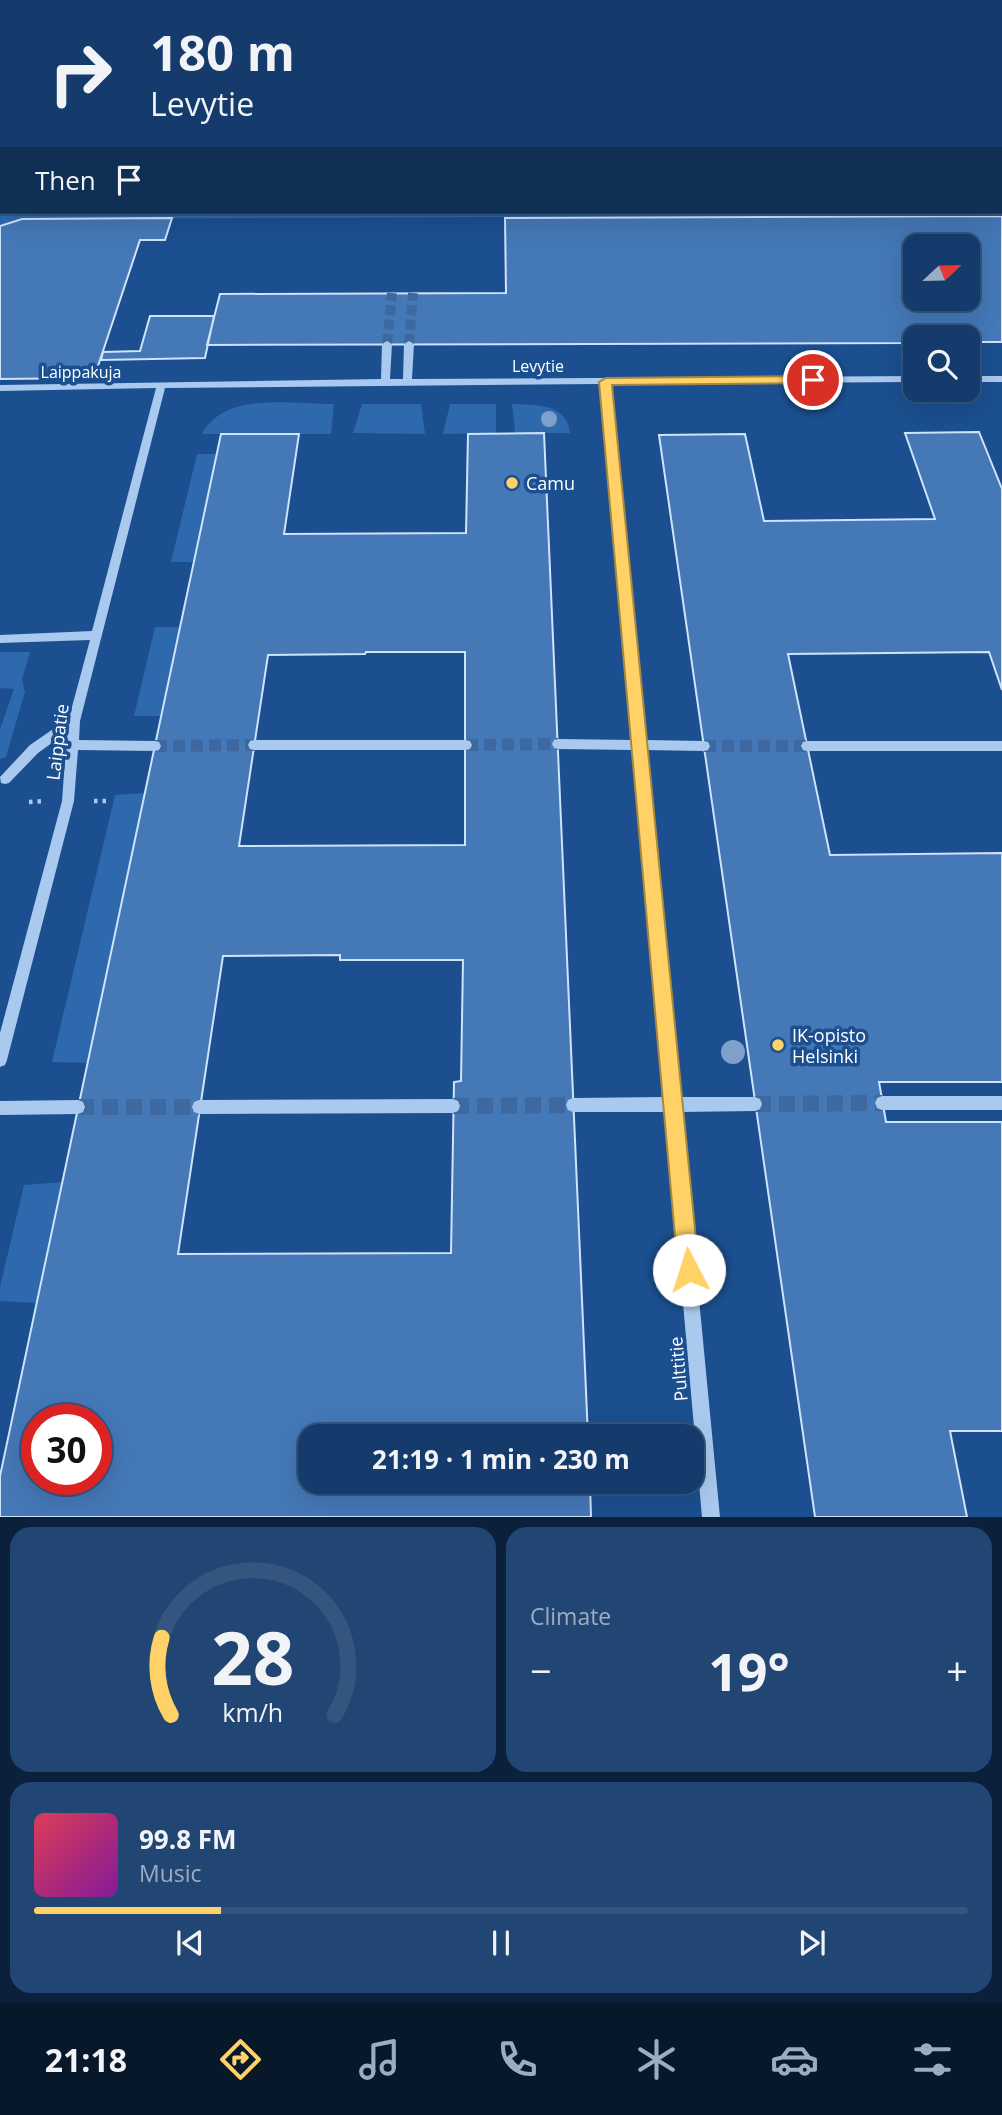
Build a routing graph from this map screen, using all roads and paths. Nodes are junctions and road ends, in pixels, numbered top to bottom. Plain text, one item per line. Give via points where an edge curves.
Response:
1 (387, 344) tunnel mouth
2 (410, 344) tunnel mouth
3 (903, 379) edge
4 (980, 379) edge
5 (1002, 379) edge
6 (385, 382) junction
7 (407, 382) junction
8 (606, 382) junction
9 (161, 387) junction
10 (0, 388) edge
11 (96, 635) junction
12 (0, 639) edge
13 (74, 721) junction
14 (558, 744) tunnel mouth
15 (72, 745) junction
16 (466, 745) tunnel mouth
17 (639, 745) junction
18 (155, 746) tunnel mouth
19 (254, 746) tunnel mouth
20 (704, 746) tunnel mouth
21 (807, 746) tunnel mouth
22 (1002, 746) edge
23 (5, 779) dead end
24 (0, 1060) edge
25 (882, 1103) tunnel mouth
26 (1002, 1103) edge
27 (755, 1104) tunnel mouth
28 (573, 1105) tunnel mouth
29 (674, 1105) junction
30 (453, 1106) tunnel mouth
31 (78, 1107) tunnel mouth
32 (200, 1107) tunnel mouth
33 (0, 1108) edge
34 (711, 1517) edge

1 - 6 street
2 - 7 street
3 - 8 street, Levytie
4 - 5 street
6 - 7 street, Levytie
6 - 9 street, Levytie
7 - 8 street, Levytie
8 - 17 street, Pulttitie
9 - 10 street, Laippakuja
9 - 11 street, Laippatie
11 - 12 street
11 - 13 street, Laippatie
13 - 15 street, Laippatie
13 - 23 street via 34,749
14 - 17 street
15 - 18 street
15 - 24 street, Laippatie via 68,801
16 - 19 street
17 - 20 street
17 - 29 street, Pulttitie
21 - 22 street
25 - 26 street
27 - 29 street
28 - 29 street
29 - 34 street, Pulttitie
30 - 32 street
31 - 33 street

